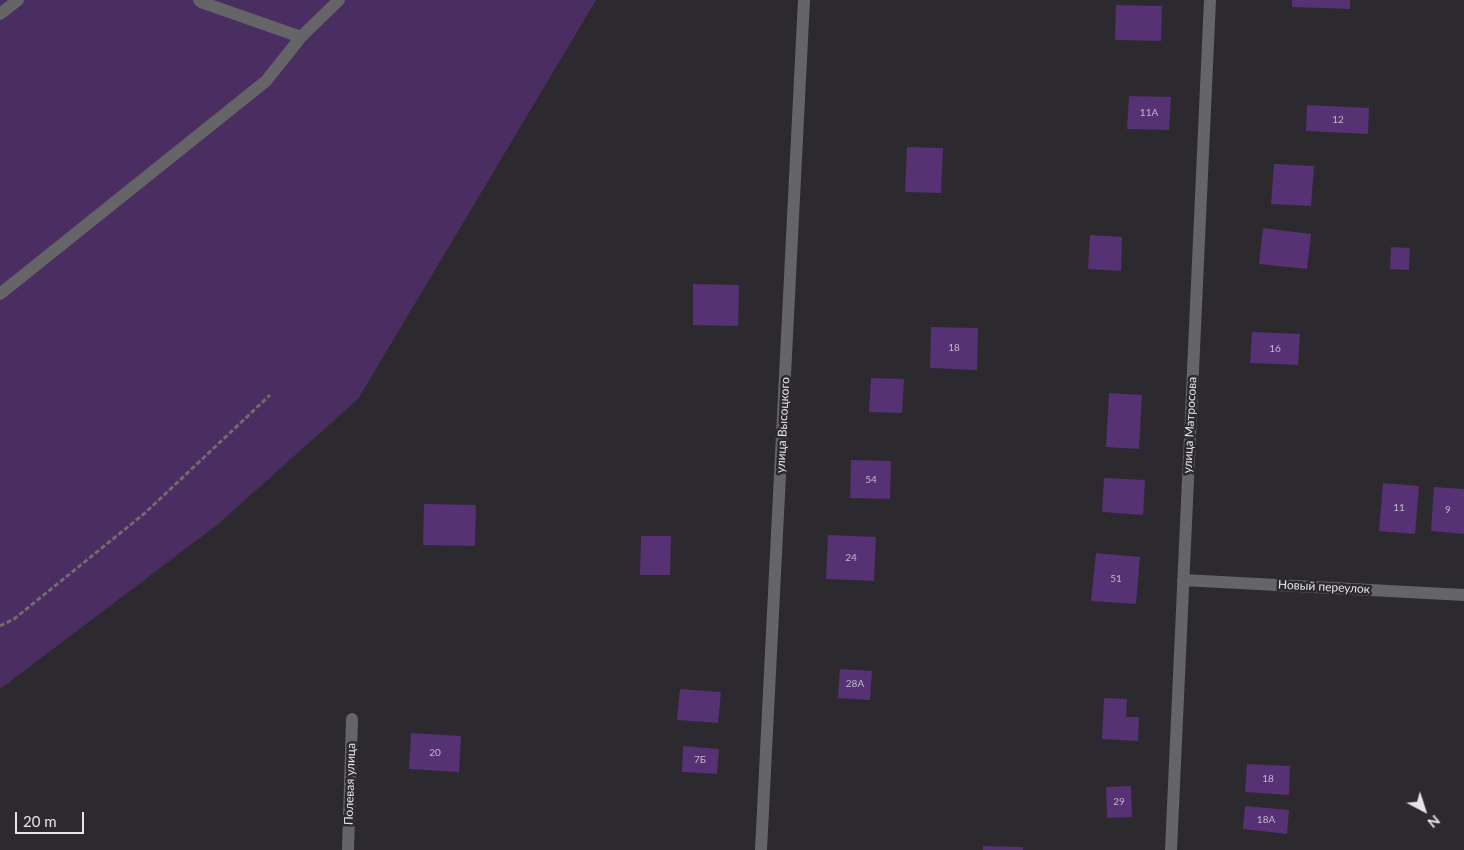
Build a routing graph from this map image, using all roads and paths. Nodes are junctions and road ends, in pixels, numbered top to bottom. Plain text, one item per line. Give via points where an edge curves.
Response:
1 (18, 0) edge
2 (199, 0) edge
3 (339, 0) edge
4 (804, 0) edge
5 (1210, 0) edge
6 (0, 14) edge
7 (301, 37) junction
8 (0, 294) edge
9 (270, 395) dead end
10 (1183, 580) junction
11 (1464, 595) edge
12 (0, 626) edge
13 (352, 719) dead end
14 (348, 850) edge
15 (762, 850) edge
16 (1171, 850) edge

1 - 6 street
2 - 7 street
3 - 7 street
4 - 15 street, улица Высоцкого
5 - 10 street, улица Матросова
7 - 8 street via 266,81
9 - 12 path via 145,513 14,619
10 - 11 street, Новый переулок
10 - 16 street, улица Матросова
13 - 14 street, Полевая улица

